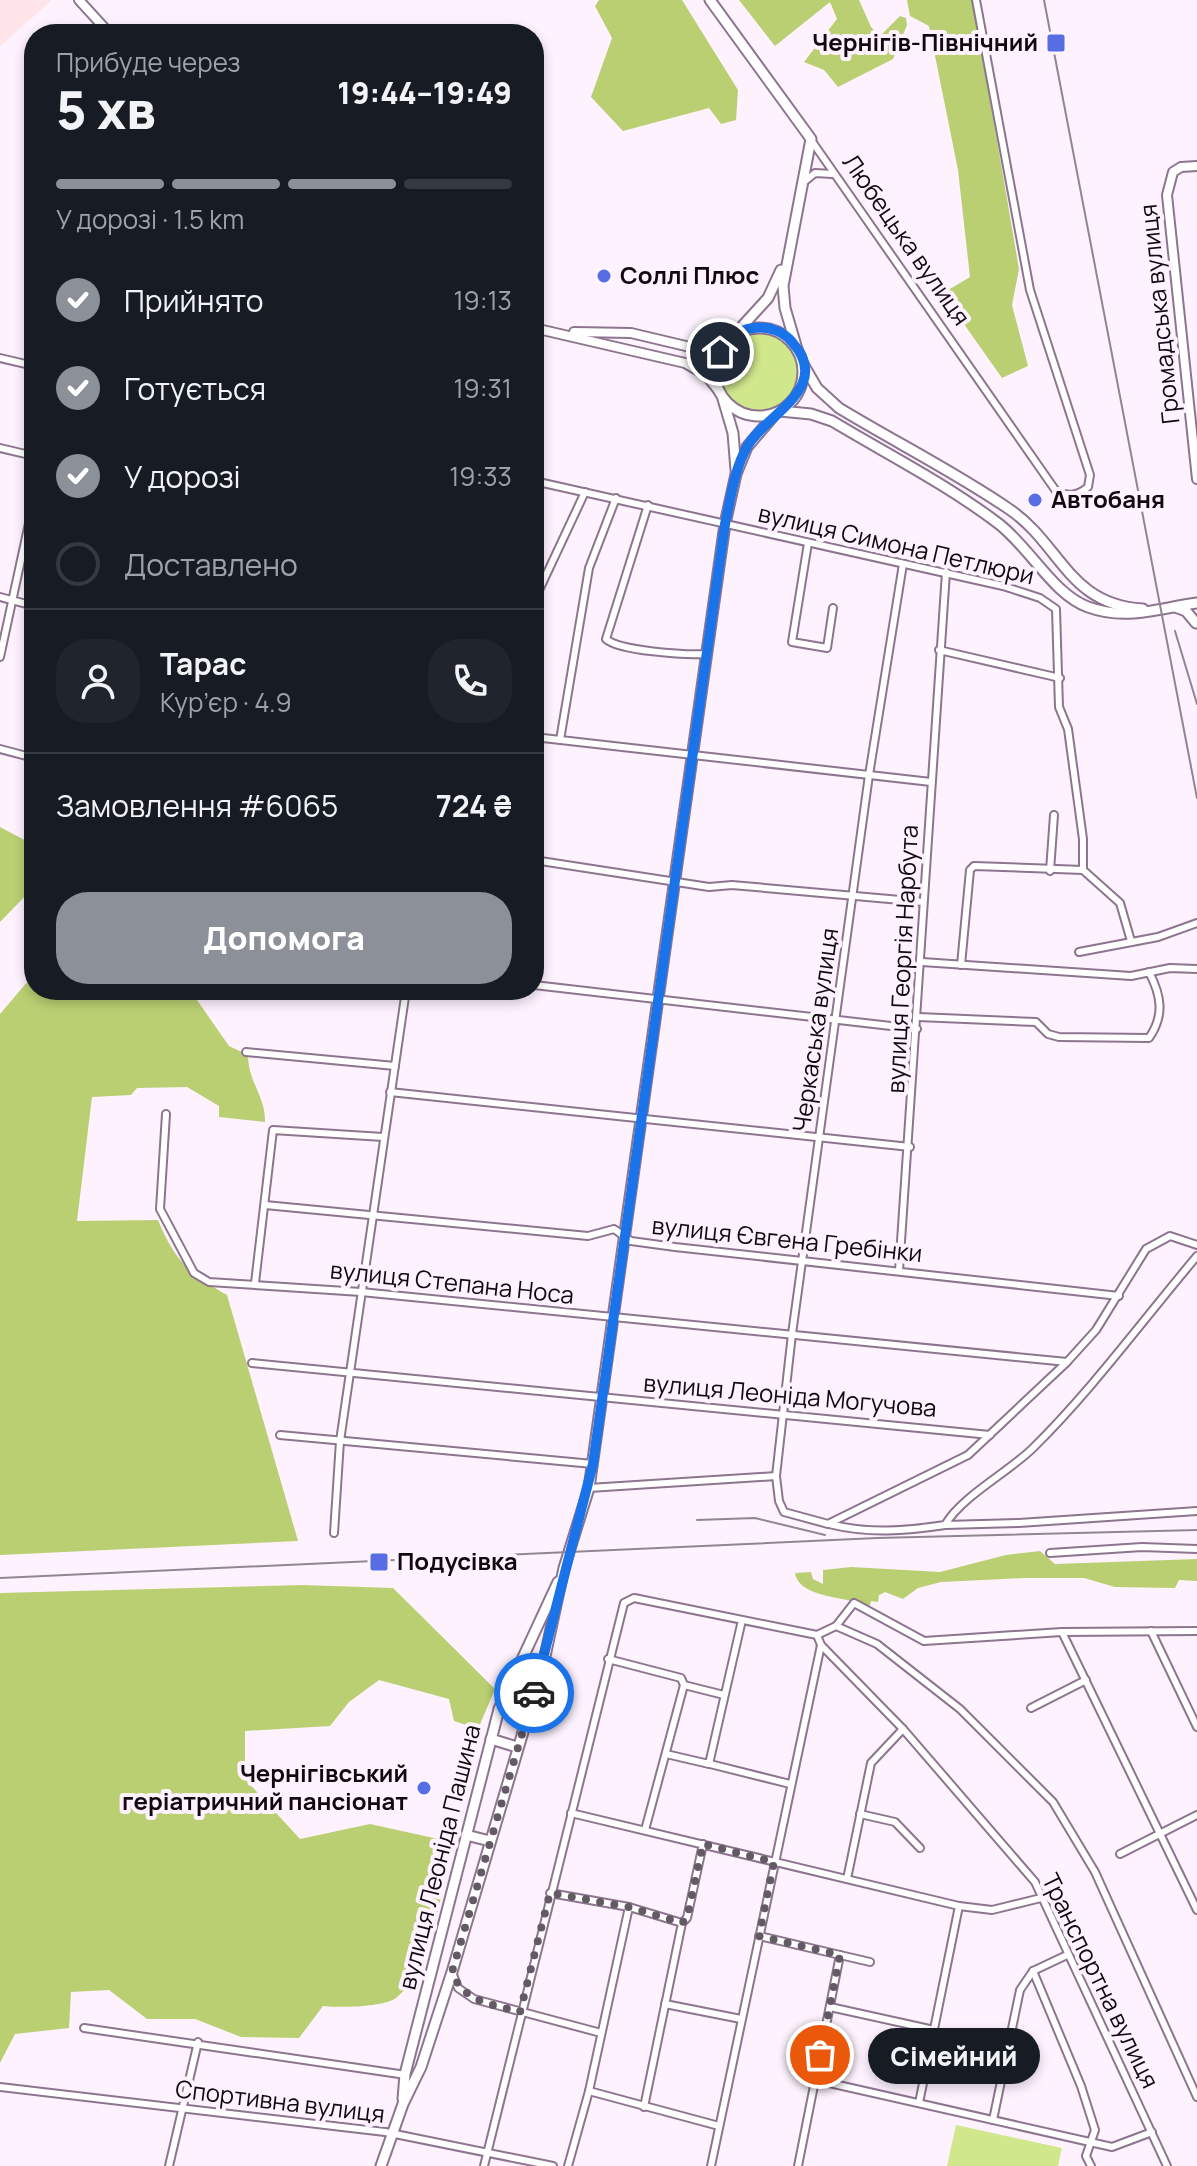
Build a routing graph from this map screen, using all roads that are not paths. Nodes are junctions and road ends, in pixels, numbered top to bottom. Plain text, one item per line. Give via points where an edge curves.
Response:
1 (79, 0) edge
2 (710, 0) edge
3 (976, 0) edge
4 (101, 24) edge
5 (811, 139) junction
6 (1197, 166) edge
7 (834, 175) junction
8 (804, 182) junction
9 (786, 260) junction
10 (544, 330) edge
11 (560, 332) junction
12 (732, 337) junction
13 (797, 349) junction
14 (0, 358) edge
15 (24, 364) edge
16 (803, 364) junction
17 (722, 396) junction
18 (778, 412) junction
19 (0, 448) edge
20 (24, 454) edge
21 (736, 474) junction
22 (1197, 479) edge
23 (544, 483) edge
24 (585, 492) junction
25 (616, 498) junction
26 (648, 505) junction
27 (725, 524) junction
28 (808, 543) junction
29 (24, 548) edge
30 (903, 564) junction
31 (946, 572) junction
32 (544, 580) edge
33 (0, 597) edge
34 (13, 601) junction
35 (1193, 603) edge
36 (24, 604) edge
37 (1175, 607) junction
38 (833, 608) dead end
39 (1158, 610) junction
40 (1197, 613) edge
41 (1196, 624) edge
42 (939, 650) junction
43 (705, 654) junction
44 (0, 657) edge
45 (1060, 678) junction
46 (544, 738) edge
47 (560, 740) junction
48 (0, 749) edge
49 (24, 755) edge
50 (693, 755) junction
51 (869, 775) junction
52 (931, 782) junction
53 (1054, 815) dead end
54 (544, 862) edge
55 (1083, 870) junction
56 (1050, 871) junction
57 (675, 882) junction
58 (852, 896) junction
59 (923, 902) junction
60 (1197, 923) edge
61 (1131, 941) junction
62 (1079, 952) dead end
63 (922, 962) junction
64 (961, 965) junction
65 (1197, 969) edge
66 (1149, 972) junction
67 (544, 986) edge
68 (405, 1000) edge
69 (657, 1000) junction
70 (918, 1017) junction
71 (838, 1021) junction
72 (917, 1029) junction
73 (246, 1052) dead end
74 (395, 1066) junction
75 (390, 1092) junction
76 (166, 1114) dead end
77 (640, 1120) junction
78 (383, 1137) junction
79 (819, 1138) junction
80 (910, 1147) junction
81 (265, 1205) junction
82 (372, 1215) junction
83 (624, 1235) junction
84 (1197, 1245) edge
85 (1197, 1256) edge
86 (802, 1260) junction
87 (899, 1271) junction
88 (255, 1283) junction
89 (361, 1292) junction
90 (1119, 1296) junction
91 (613, 1317) junction
92 (792, 1334) junction
93 (1067, 1362) junction
94 (252, 1363) dead end
95 (351, 1370) junction
96 (602, 1396) junction
97 (783, 1417) junction
98 (280, 1435) dead end
99 (990, 1435) junction
100 (340, 1441) junction
101 (593, 1464) junction
102 (776, 1476) junction
103 (589, 1488) junction
104 (1197, 1511) edge
105 (828, 1524) junction
106 (945, 1525) junction
107 (334, 1533) dead end
108 (1197, 1549) edge
109 (1050, 1553) dead end
110 (564, 1568) junction
111 (742, 1620) junction
112 (836, 1626) junction
113 (1151, 1631) junction
114 (1197, 1631) edge
115 (1062, 1632) junction
116 (817, 1635) junction
117 (821, 1645) junction
118 (608, 1659) junction
119 (1086, 1680) junction
120 (684, 1685) junction
121 (724, 1695) junction
122 (1031, 1708) dead end
123 (1197, 1727) edge
124 (903, 1729) junction
125 (491, 1739) junction
126 (517, 1747) junction
127 (666, 1754) junction
128 (706, 1763) junction
129 (790, 1784) junction
130 (571, 1813) junction
131 (860, 1814) junction
132 (1197, 1815) edge
133 (645, 1830) junction
134 (1160, 1833) junction
135 (466, 1835) junction
136 (490, 1841) junction
137 (703, 1844) junction
138 (920, 1848) dead end
139 (1120, 1854) dead end
140 (774, 1862) junction
141 (847, 1879) junction
142 (550, 1893) junction
143 (1041, 1898) junction
144 (959, 1906) junction
145 (629, 1907) junction
146 (1197, 1910) edge
147 (682, 1923) junction
148 (759, 1936) junction
149 (840, 1955) junction
150 (1067, 1955) junction
151 (870, 1962) dead end
152 (1033, 1971) junction
153 (452, 1972) junction
154 (665, 2004) junction
155 (830, 2007) junction
156 (520, 2012) junction
157 (741, 2019) junction
158 (84, 2028) dead end
159 (934, 2030) junction
160 (601, 2033) junction
161 (198, 2042) junction
162 (405, 2074) junction
163 (417, 2076) junction
164 (816, 2080) junction
165 (0, 2087) edge
166 (589, 2091) junction
167 (1197, 2097) edge
168 (919, 2103) junction
169 (403, 2104) junction
170 (644, 2107) junction
171 (182, 2109) junction
172 (993, 2120) junction
173 (719, 2126) junction
174 (1152, 2132) junction
175 (394, 2133) junction
176 (1090, 2142) junction
177 (487, 2152) junction
178 (169, 2166) edge
179 (381, 2166) edge
180 (484, 2166) edge
181 (553, 2166) edge
182 (568, 2166) edge
183 (711, 2166) edge
184 (798, 2166) edge
185 (1091, 2166) edge
186 (1167, 2166) edge

1 - 4 street
2 - 5 main road, Любецька вулиця
3 - 7 street, Любецька вулиця via 1030,290 1090,475 1088,487 1073,495 1056,491
5 - 7 street, Любецька вулиця
5 - 8 main road
6 - 22 street, Громадська вулиця via 1173,172 1167,195
7 - 8 street via 815,173
8 - 9 main road
9 - 12 main road via 768,298
9 - 13 main road via 783,298
10 - 11 street
11 - 12 street via 631,333 690,347
11 - 17 street via 685,363 706,375
12 - 13 main road via 768,328 785,335
12 - 17 main road via 717,360 715,378
13 - 16 main road
14 - 15 street
16 - 18 main road via 799,392
16 - 39 main road via 817,388 839,408 1028,523 1072,579 1091,594 1127,607
17 - 18 main road via 743,413
17 - 21 main road via 733,433
18 - 21 main road via 747,447
18 - 39 main road via 824,417 985,514 1019,540 1069,598 1117,614
19 - 20 street
21 - 27 main road
23 - 24 street, вулиця Симона Петлюри
24 - 25 street, вулиця Симона Петлюри
24 - 32 street
25 - 26 street, вулиця Симона Петлюри
25 - 47 street via 589,568
26 - 27 street, вулиця Симона Петлюри
26 - 43 street via 606,639 682,655
27 - 28 street, вулиця Симона Петлюри
27 - 43 main road
28 - 30 street, вулиця Симона Петлюри
28 - 38 street via 792,642 827,648
29 - 34 street
30 - 31 street, вулиця Симона Петлюри
30 - 51 street, Черкаська вулиця
31 - 42 street, вулиця Георгія Нарбута
31 - 45 street, вулиця Симона Петлюри via 1028,594 1056,609
33 - 34 street
34 - 36 street
34 - 44 street
35 - 37 main road
37 - 39 main road
37 - 41 main road
40 - 41 main road
42 - 45 street
42 - 52 street, вулиця Георгія Нарбута
43 - 50 main road
45 - 55 street, вулиця Симона Петлюри via 1059,707 1068,729
46 - 47 street
47 - 50 street
48 - 49 street
50 - 51 street
50 - 57 main road
51 - 52 street
51 - 58 street, Черкаська вулиця
52 - 59 street, вулиця Георгія Нарбута
53 - 56 street
54 - 57 street
55 - 56 street
55 - 61 street via 1120,903
56 - 64 street via 974,866 970,870
57 - 58 street
57 - 69 main road
58 - 59 street
58 - 71 street, Черкаська вулиця
59 - 63 street, вулиця Георгія Нарбута
60 - 61 street
61 - 62 street
63 - 64 street
63 - 70 street, вулиця Георгія Нарбута
64 - 66 street via 1131,976
65 - 66 street
66 - 70 street via 1161,999 1149,1038 1059,1037 1036,1022
67 - 69 street
68 - 74 street
69 - 71 street
69 - 77 main road
70 - 72 street, вулиця Георгія Нарбута
71 - 72 street
71 - 79 street, Черкаська вулиця
72 - 80 street, вулиця Георгія Нарбута
73 - 74 street
74 - 75 street
75 - 77 street
75 - 78 street
76 - 88 street, вулиця Степана Носа via 160,1209 166,1222 194,1273 209,1282
77 - 79 street
77 - 83 main road
78 - 81 street via 273,1130
78 - 82 street
79 - 80 street
79 - 86 street, Черкаська вулиця
80 - 87 street, вулиця Георгія Нарбута
81 - 82 street, вулиця Євгена Гребінки
81 - 88 street
82 - 83 street, вулиця Євгена Гребінки via 588,1236 614,1229
82 - 89 street
83 - 86 street, вулиця Євгена Гребінки via 631,1241
83 - 91 main road
84 - 90 street via 1170,1236 1146,1249
85 - 106 street via 1054,1427 1011,1469 955,1507
86 - 87 street, вулиця Євгена Гребінки
86 - 92 street, Черкаська вулиця
87 - 90 street, вулиця Євгена Гребінки
88 - 89 street, вулиця Степана Носа
89 - 91 street, вулиця Степана Носа
89 - 95 street
90 - 93 street
91 - 92 street, вулиця Степана Носа
91 - 96 main road
92 - 93 street, вулиця Степана Носа
92 - 97 street, Черкаська вулиця
93 - 99 street
94 - 95 street, вулиця Леоніда Могучова
95 - 96 street, вулиця Леоніда Могучова
95 - 100 street
96 - 97 street, вулиця Леоніда Могучова
96 - 101 main road
97 - 99 street, вулиця Леоніда Могучова
97 - 102 street, Черкаська вулиця
98 - 100 street
99 - 105 street via 968,1455
100 - 101 street
100 - 107 street
101 - 103 main road
102 - 103 street
102 - 105 street, Черкаська вулиця via 784,1512
103 - 110 main road
104 - 106 street
105 - 106 street via 898,1532
108 - 109 street
110 - 125 main road, вулиця Леоніда Пашина via 511,1680
110 - 126 main road, вулиця Леоніда Пашина via 544,1661
111 - 116 street
111 - 118 street via 634,1598 624,1603
111 - 121 street
112 - 115 street via 854,1603 924,1641
112 - 116 street
112 - 167 street via 877,1644 960,1709 1053,1802 1095,1872
113 - 114 street
113 - 115 street
113 - 123 street
115 - 119 street
116 - 117 street
117 - 124 street, Транспортна вулиця
117 - 129 street
118 - 120 street via 681,1678
118 - 130 street
119 - 122 street
119 - 134 street
120 - 121 street
120 - 127 street
121 - 128 street
124 - 131 street via 871,1763
124 - 143 street, Транспортна вулиця via 1008,1847
125 - 126 main road
125 - 135 main road, вулиця Леоніда Пашина
126 - 136 main road, вулиця Леоніда Пашина
127 - 128 street
127 - 133 street
128 - 129 street
129 - 140 street
130 - 133 street
130 - 142 street
131 - 138 street via 895,1822
131 - 141 street
132 - 134 street
133 - 137 street
134 - 139 street
134 - 146 street
135 - 136 main road
135 - 162 main road, вулиця Леоніда Пашина
136 - 153 main road, вулиця Леоніда Пашина
137 - 140 street
137 - 147 street
140 - 141 street
140 - 148 street
141 - 144 street
142 - 145 street
142 - 156 street
143 - 144 street via 992,1910
143 - 150 street, Транспортна вулиця
144 - 159 street
145 - 147 street
145 - 160 street
147 - 154 street
148 - 149 street
148 - 157 street
149 - 151 street
149 - 155 street
150 - 152 street
150 - 174 street, Транспортна вулиця
152 - 172 street via 1020,1990
152 - 176 street via 1081,2086 1095,2130
153 - 156 street via 458,1988 474,1999
153 - 163 main road, вулиця Леоніда Пашина
154 - 157 street
154 - 170 street
155 - 159 street
155 - 164 street
156 - 160 street
156 - 177 street
157 - 173 street
158 - 161 street
159 - 168 street
160 - 166 street
161 - 162 street
161 - 171 street
162 - 163 street
162 - 169 main road, вулиця Леоніда Пашина
163 - 169 main road, вулиця Леоніда Пашина
164 - 168 street
164 - 184 street
165 - 171 street, Спортивна вулиця
166 - 170 street
166 - 182 street
168 - 172 street
169 - 175 main road
170 - 173 street
171 - 175 street, Спортивна вулиця
171 - 178 street
172 - 176 street
173 - 183 street
174 - 176 street via 1122,2145
174 - 186 street, Транспортна вулиця
175 - 177 street, Спортивна вулиця
175 - 179 main road
176 - 185 street via 1086,2156
177 - 180 street
177 - 181 street, Спортивна вулиця

